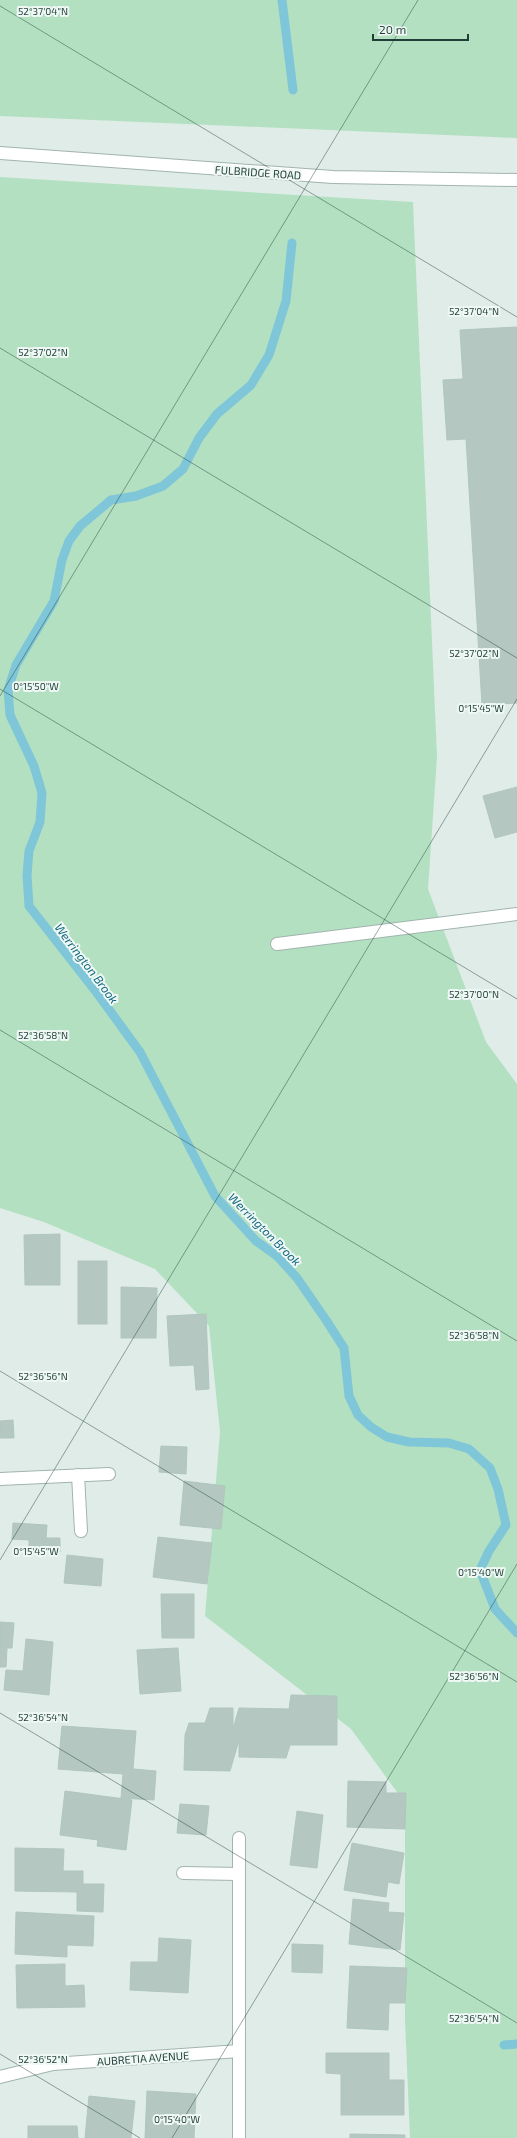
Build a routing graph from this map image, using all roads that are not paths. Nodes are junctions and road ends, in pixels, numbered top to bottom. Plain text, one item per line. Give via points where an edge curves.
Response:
1 (0, 153) edge
2 (517, 180) edge
3 (517, 914) edge
4 (277, 944) dead end
5 (109, 1474) dead end
6 (78, 1476) junction
7 (0, 1479) edge
8 (81, 1531) dead end
9 (239, 1838) dead end
10 (182, 1874) dead end
11 (239, 1874) junction
12 (239, 2051) junction
13 (0, 2077) edge
14 (239, 2138) edge

1 - 2 street, FULBRIDGE ROAD via 255,172
3 - 4 street
5 - 6 street
6 - 7 street
6 - 8 street
9 - 11 street
10 - 11 street
11 - 12 street
12 - 13 street, AUBRETIA AVENUE via 53,2064
12 - 14 street

